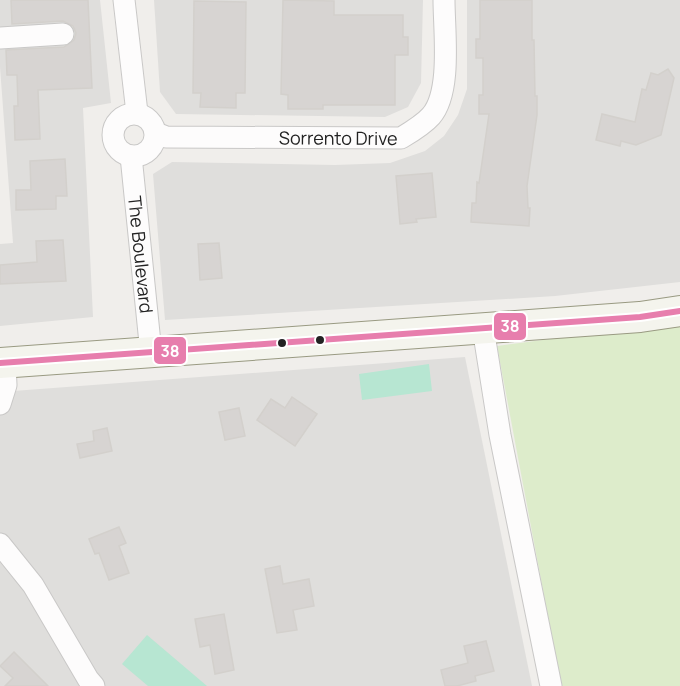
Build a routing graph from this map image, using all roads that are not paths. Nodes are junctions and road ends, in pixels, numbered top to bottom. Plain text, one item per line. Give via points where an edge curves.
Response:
1 (124, 0) edge
2 (444, 0) edge
3 (63, 34) dead end
4 (0, 38) edge
5 (137, 113) junction
6 (156, 133) junction
7 (131, 156) junction
8 (680, 311) edge
9 (483, 328) junction
10 (151, 353) junction
11 (3, 363) edge
12 (0, 404) edge
13 (0, 544) edge
14 (94, 686) edge
15 (551, 686) edge

1 - 5 street
2 - 6 street, Sorrento Drive via 442,95 432,115 401,138 166,137
3 - 4 street
5 - 6 street via 150,119
5 - 7 street via 117,122 113,135 118,148
6 - 7 street via 151,148
7 - 10 street, The Boulevard
8 - 9 street
9 - 10 street
9 - 15 street via 500,435
10 - 11 street
11 - 12 street via 6,385
13 - 14 street via 33,585

